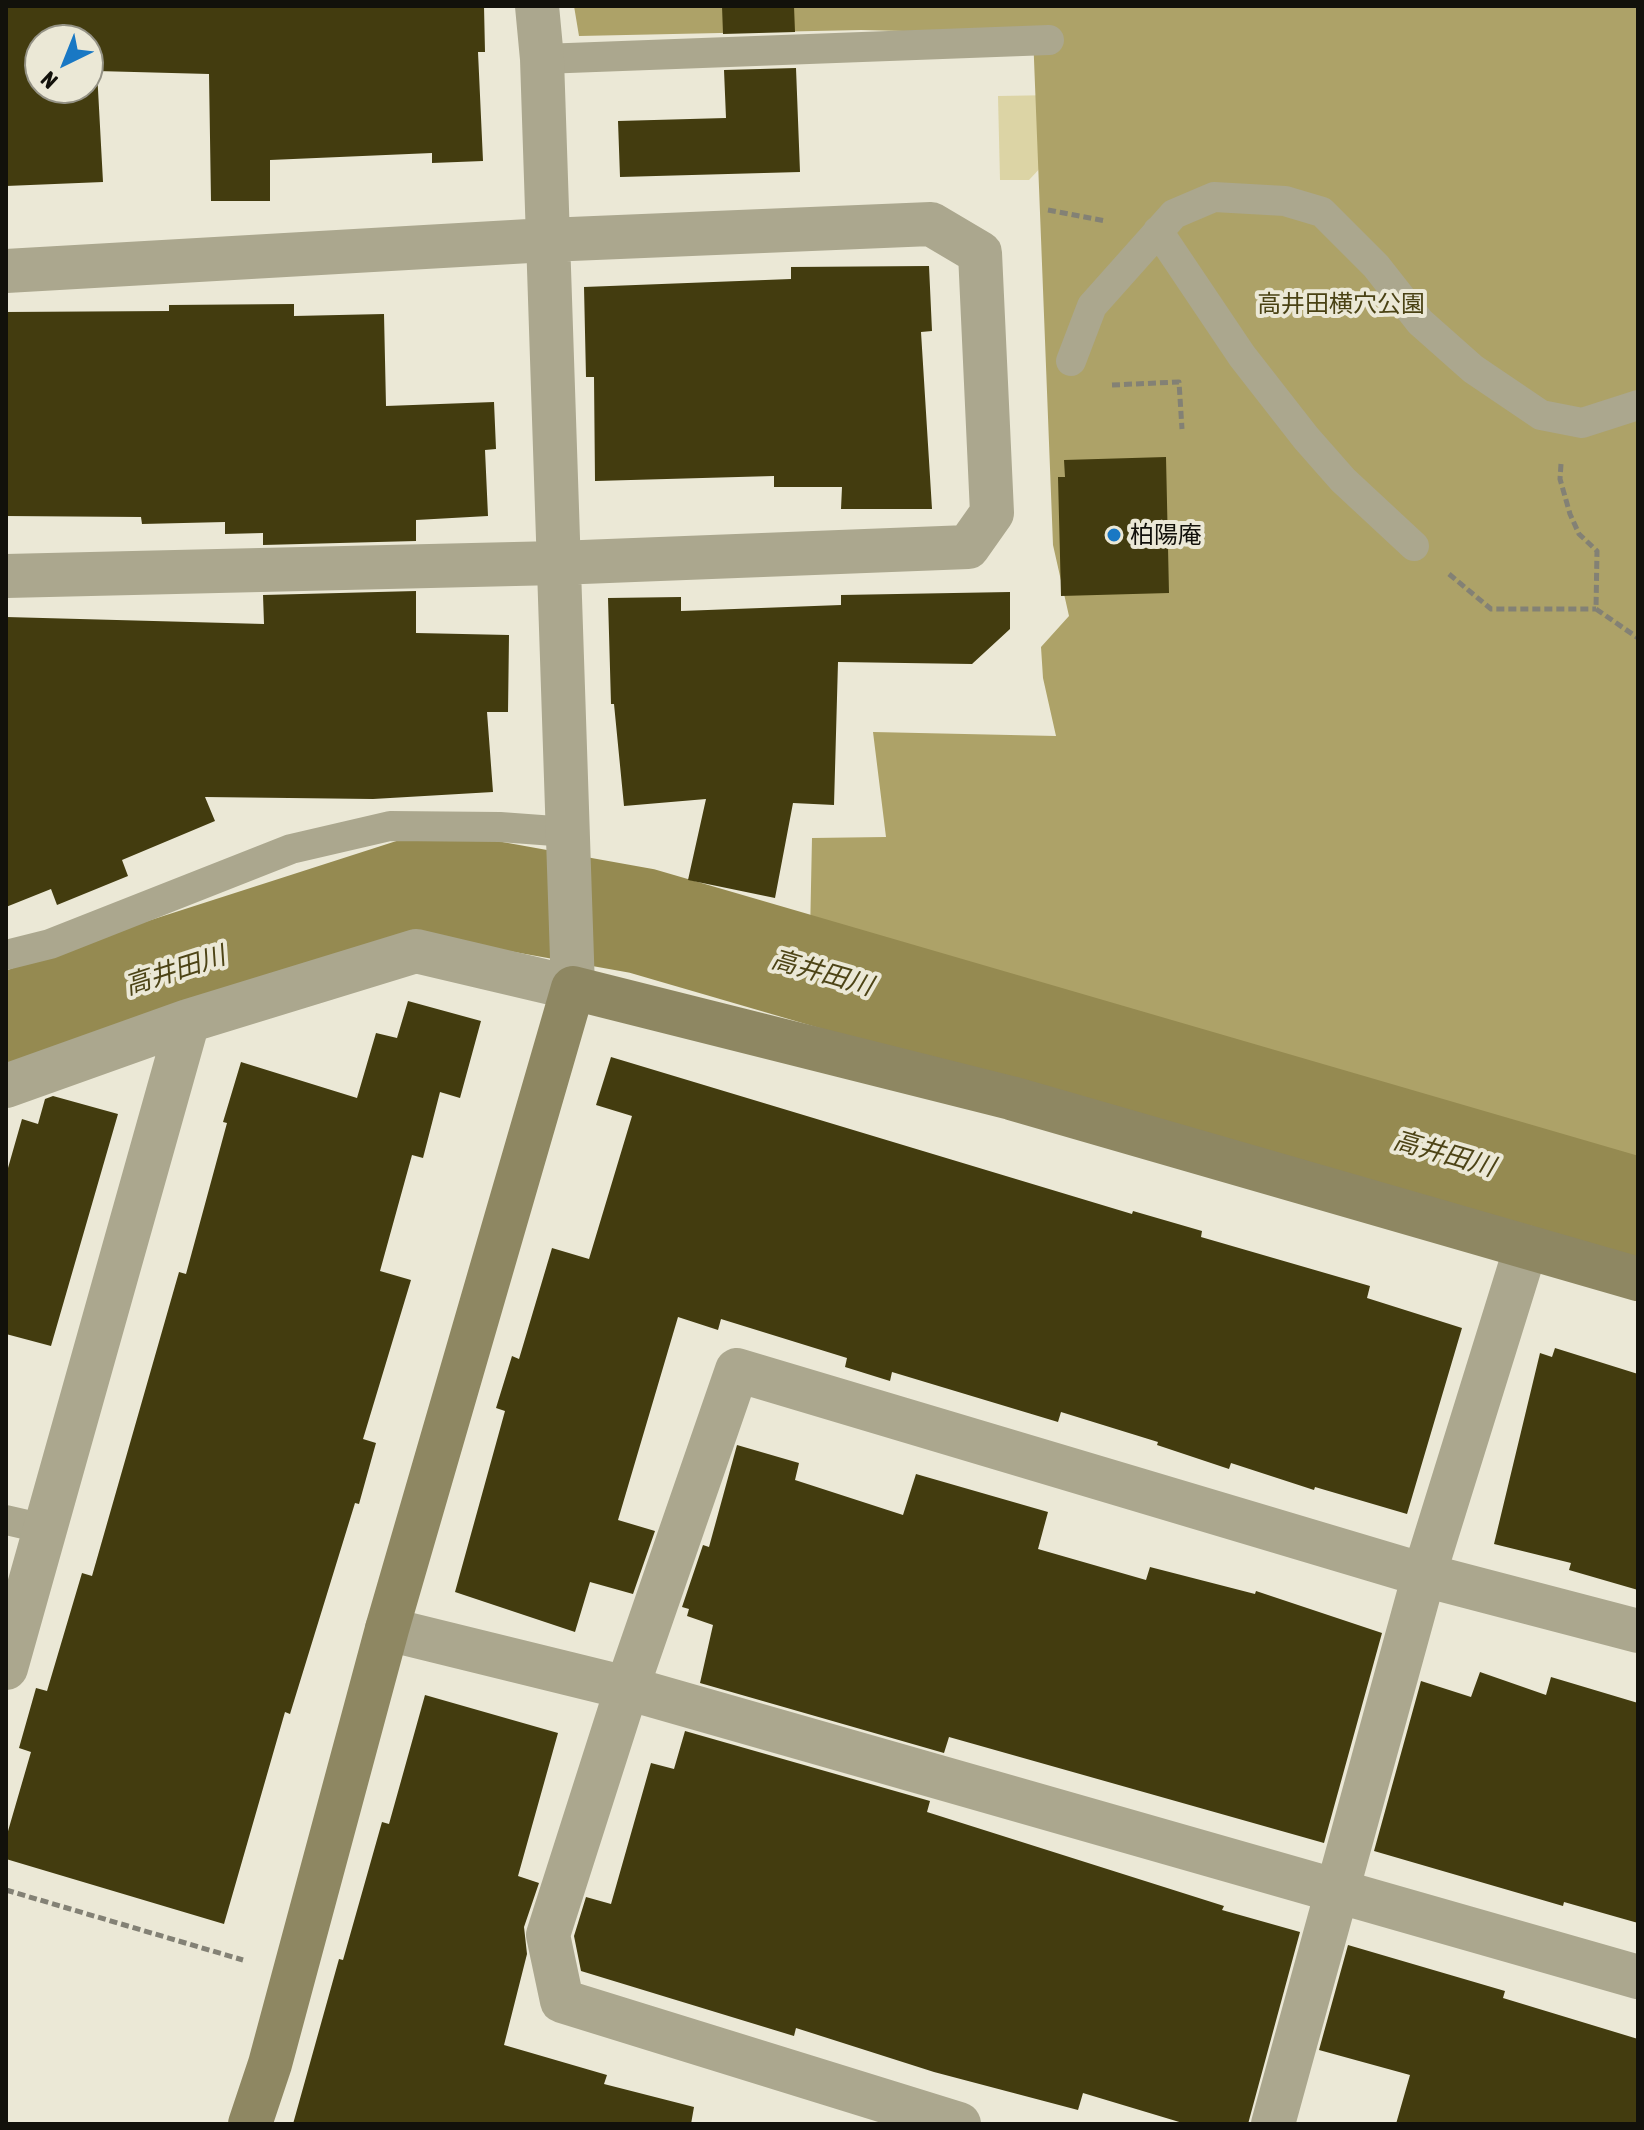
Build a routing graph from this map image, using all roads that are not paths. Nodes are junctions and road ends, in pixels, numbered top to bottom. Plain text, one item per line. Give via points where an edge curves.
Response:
1 (537, 6) edge
2 (1049, 40) dead end
3 (542, 59) junction
4 (1158, 231) junction
5 (547, 240) junction
6 (6, 271) edge
7 (1071, 361) dead end
8 (1638, 405) edge
9 (1414, 546) road end
10 (557, 563) junction
11 (6, 576) edge
12 (568, 832) junction
13 (6, 955) edge
14 (573, 988) junction
15 (188, 1021) junction
16 (6, 1086) edge
17 (1526, 1247) junction
18 (1638, 1279) edge
19 (25, 1525) edge
20 (1424, 1575) junction
21 (387, 1629) junction
22 (1638, 1631) edge
23 (6, 1668) edge
24 (627, 1688) junction
25 (1337, 1892) junction
26 (1638, 1977) edge
27 (250, 2124) edge
28 (959, 2124) edge
29 (1273, 2124) edge

1 - 3 street
2 - 3 lane
3 - 5 street
4 - 7 lane via 1092,306
4 - 8 lane via 1174,214 1214,197 1285,201 1322,212 1376,266 1420,322 1473,369 1541,415 1582,423
4 - 9 lane via 1242,356 1306,438
5 - 6 street
5 - 10 street
5 - 10 street via 931,224 980,253 992,513 968,547
10 - 11 street
10 - 12 street
12 - 13 lane via 390,826 291,849 50,944
12 - 14 street
14 - 15 street via 416,951
14 - 17 street via 1011,1098
14 - 21 street
15 - 16 street
15 - 19 street
17 - 18 street
17 - 20 street
19 - 23 street
20 - 22 street
20 - 24 street via 737,1370
20 - 25 street
21 - 24 street
21 - 27 street
24 - 25 street
24 - 28 street via 548,1935 562,2001
25 - 26 street
25 - 29 street

